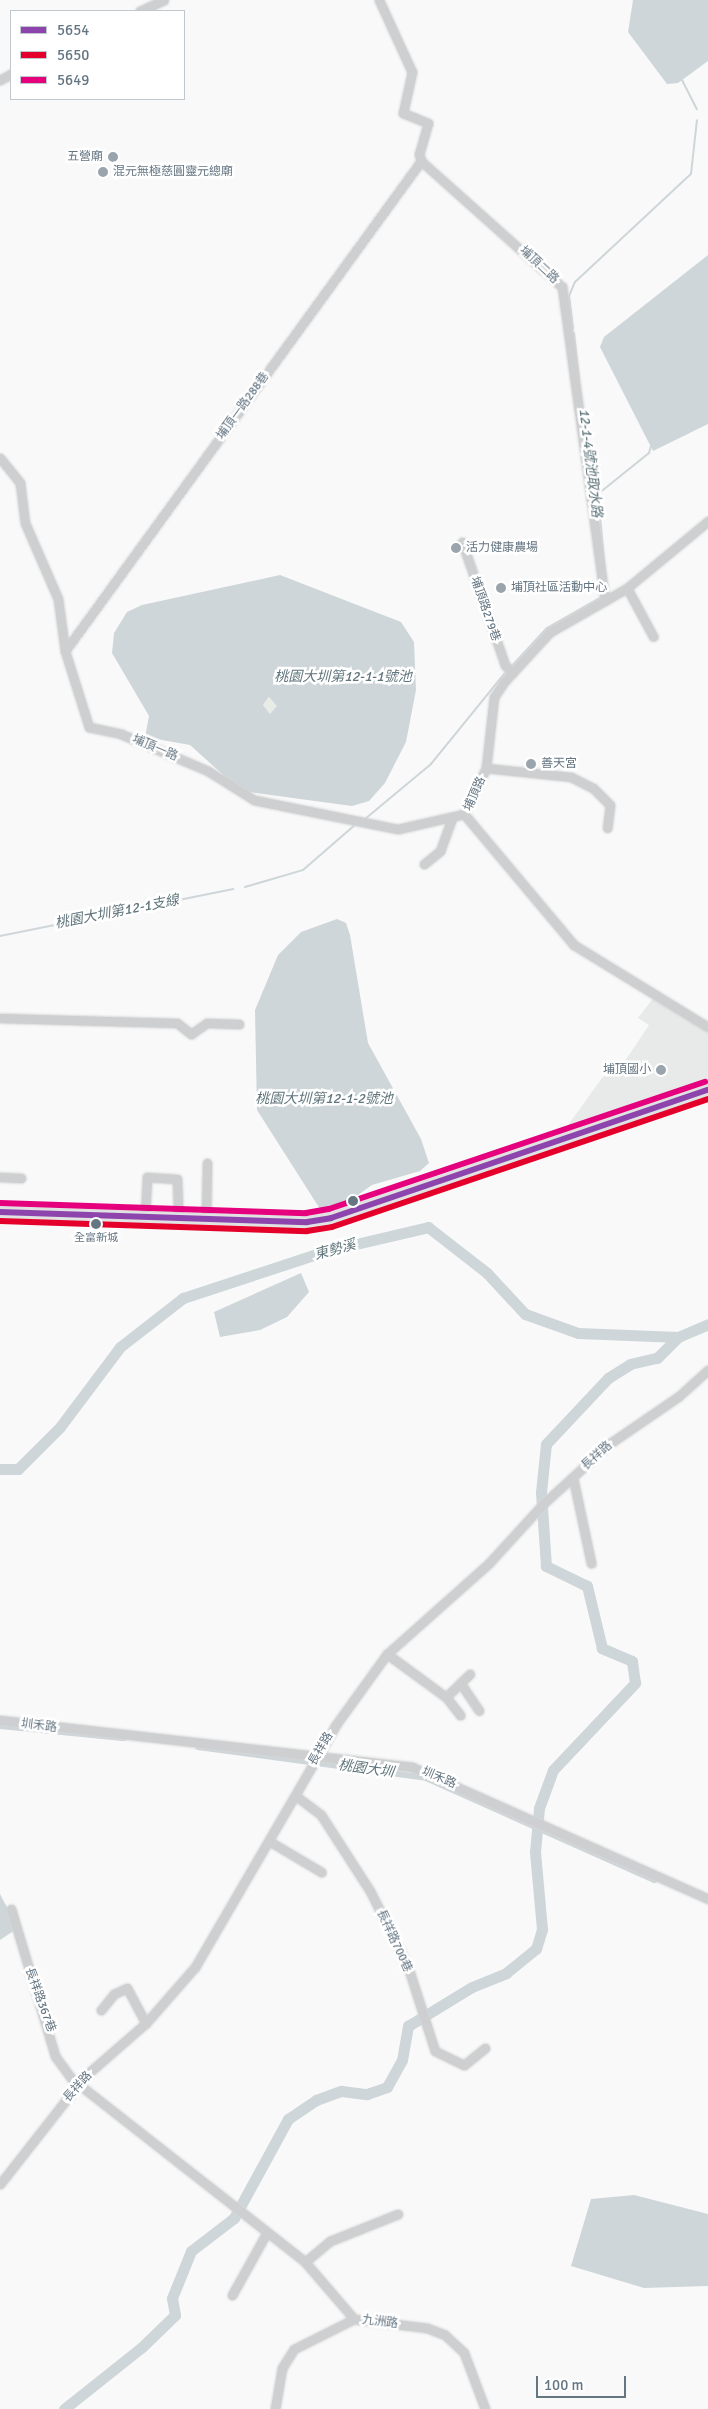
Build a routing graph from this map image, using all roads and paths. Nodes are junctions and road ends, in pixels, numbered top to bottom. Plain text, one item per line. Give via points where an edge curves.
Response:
1 (164, 0) edge
2 (379, 0) edge
3 (142, 10) edge
4 (421, 161) junction
5 (0, 458) edge
6 (708, 521) edge
7 (462, 542) dead end
8 (627, 588) junction
9 (605, 600) junction
10 (653, 636) dead end
11 (65, 651) junction
12 (512, 673) junction
13 (486, 768) junction
14 (464, 814) junction
15 (452, 818) junction
16 (607, 828) dead end
17 (424, 864) dead end
18 (0, 1018) edge
19 (239, 1024) dead end
20 (708, 1027) edge
21 (708, 1090) edge
22 (207, 1163) dead end
23 (0, 1177) edge
24 (21, 1178) dead end
25 (0, 1212) edge
26 (145, 1216) junction
27 (178, 1216) junction
28 (206, 1217) junction
29 (708, 1370) edge
30 (572, 1478) junction
31 (591, 1563) dead end
32 (387, 1654) junction
33 (470, 1674) dead end
34 (460, 1684) junction
35 (446, 1697) junction
36 (479, 1711) dead end
37 (460, 1715) dead end
38 (0, 1720) edge
39 (316, 1758) junction
40 (296, 1796) junction
41 (269, 1841) junction
42 (321, 1872) dead end
43 (708, 1898) edge
44 (11, 1908) dead end
45 (101, 2010) dead end
46 (146, 2023) junction
47 (484, 2048) dead end
48 (78, 2085) junction
49 (0, 2184) edge
50 (398, 2214) dead end
51 (267, 2232) junction
52 (305, 2262) junction
53 (232, 2295) dead end
54 (354, 2319) junction
55 (275, 2409) edge
56 (485, 2409) edge

1 - 3 street
2 - 4 street via 412,72 403,113 428,123 419,154
4 - 9 street, 埔頂二路 via 562,287
4 - 11 street, 埔頂一路288巷
5 - 11 street, 埔頂一路 via 20,483 26,523 58,599
6 - 8 street, 埔頂路
7 - 12 street, 埔頂路279巷 via 505,665
8 - 9 street, 埔頂路
8 - 10 street
9 - 12 street, 埔頂路 via 550,632
11 - 15 street, 埔頂一路 via 89,727 121,734 208,771 254,800 398,828
12 - 13 street, 埔頂路 via 494,697
13 - 14 street, 埔頂路
13 - 16 street via 571,777 593,788 610,805
14 - 15 street, 埔頂一路
14 - 20 street, 埔頂路 via 574,945
15 - 17 street via 440,851
18 - 19 street via 177,1023 191,1034 206,1023
21 - 28 main road via 339,1217 307,1222
22 - 28 street
23 - 24 street
25 - 26 main road
26 - 27 main road
26 - 27 street via 147,1177 177,1179
27 - 28 main road
29 - 30 street, 長祥路 via 679,1396 609,1444
30 - 31 street
30 - 32 street, 長祥路 via 546,1501 489,1563
32 - 35 street
32 - 39 street, 長祥路
33 - 34 street
34 - 35 street
34 - 36 street
35 - 37 street
38 - 39 street, 圳禾路
39 - 40 street, 長祥路
39 - 43 street, 圳禾路 via 412,1767
40 - 41 street, 長祥路
40 - 47 street, 長祥路700巷 via 321,1816 370,1891 408,1967 436,2051 446,2060 464,2065
41 - 42 street
41 - 46 street, 長祥路 via 195,1967
44 - 48 street, 長祥路367巷 via 55,2056
45 - 46 street via 114,1994 127,1988
46 - 48 street, 長祥路
48 - 49 street, 長祥路
48 - 51 street, 九洲路
50 - 52 street via 330,2241
51 - 52 street, 九洲路
51 - 53 street
52 - 54 street, 九洲路
54 - 55 street via 291,2353 280,2374
54 - 56 street, 九洲路 via 427,2328 445,2336 464,2353

